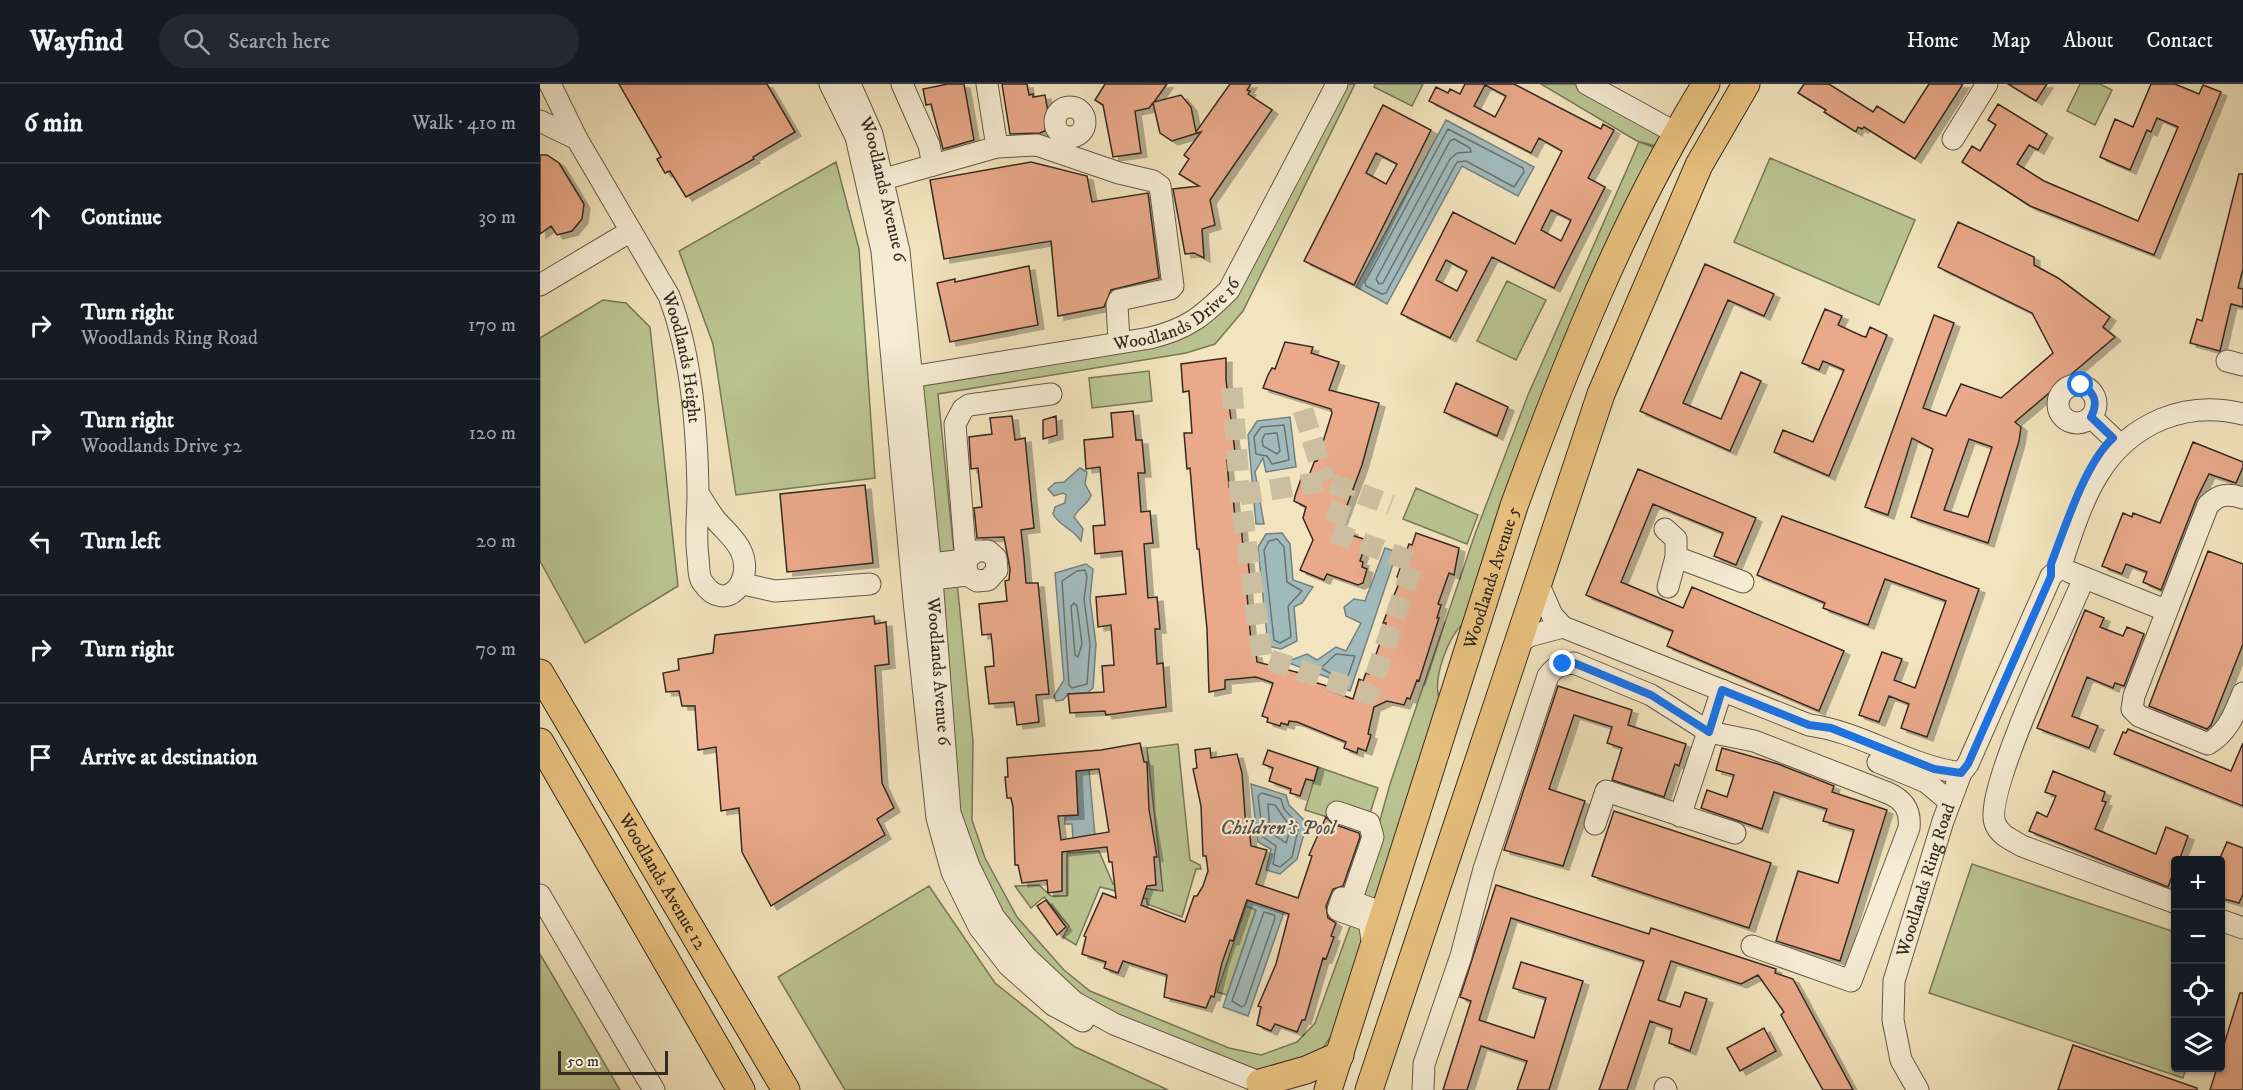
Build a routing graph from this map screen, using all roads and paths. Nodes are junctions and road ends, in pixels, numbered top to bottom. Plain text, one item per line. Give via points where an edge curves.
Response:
1 (550, 84) edge
2 (830, 84) edge
3 (850, 84) edge
4 (902, 84) edge
5 (987, 84) edge
6 (1337, 84) edge
7 (1587, 84) edge
8 (1706, 84) edge
9 (1746, 84) edge
10 (1987, 84) edge
11 (540, 121) edge
12 (1674, 136) junction
13 (577, 139) junction
14 (1953, 139) dead end
15 (997, 147) junction
16 (933, 165) junction
17 (875, 182) junction
18 (1676, 215) junction
19 (631, 231) junction
20 (540, 285) edge
21 (1601, 286) junction
22 (1119, 342) junction
23 (903, 378) junction
24 (1051, 394) dead end
25 (2243, 398) edge
26 (2243, 414) edge
27 (2091, 417) dead end
28 (2113, 438) junction
29 (698, 493) junction
30 (2243, 498) edge
31 (1665, 529) dead end
32 (1676, 557) junction
33 (2054, 569) junction
34 (931, 571) junction
35 (2084, 578) junction
36 (1537, 581) junction
37 (1743, 582) dead end
38 (743, 584) junction
39 (870, 584) dead end
40 (1668, 587) dead end
41 (2165, 610) junction
42 (1563, 627) junction
43 (1516, 645) junction
44 (540, 673) edge
45 (1722, 690) junction
46 (2243, 693) edge
47 (1809, 725) junction
48 (1709, 732) junction
49 (540, 742) edge
50 (1961, 773) junction
51 (1950, 802) junction
52 (1337, 812) dead end
53 (1680, 816) junction
54 (1595, 824) dead end
55 (1735, 833) dead end
56 (540, 895) edge
57 (1351, 901) junction
58 (2171, 902) edge
59 (1386, 906) junction
60 (2225, 922) edge
61 (2243, 928) edge
62 (1752, 945) dead end
63 (1373, 950) junction
64 (1340, 1054) junction
65 (1380, 1060) junction
66 (1260, 1088) edge
67 (654, 1090) edge
68 (741, 1090) edge
69 (786, 1090) edge
70 (1328, 1090) edge
71 (1369, 1090) edge
72 (1389, 1090) edge
73 (1423, 1090) edge
74 (1918, 1090) edge

1 - 13 street, Woodlands Height
2 - 17 street, Woodlands Avenue 6
3 - 17 street, Woodlands Avenue 6 via 872,134
4 - 16 street via 929,145
5 - 15 street
6 - 22 street, Woodlands Drive 16 via 1229,290 1179,331
7 - 12 street via 1667,128
8 - 12 main road, Woodlands Avenue 5
9 - 18 main road via 1699,165
10 - 14 street
11 - 13 street
12 - 21 main road, Woodlands Avenue 5
13 - 19 street, Woodlands Height
15 - 16 street
15 - 22 street via 1060,144 1160,186 1173,286 1119,300
16 - 17 street
17 - 23 street, Woodlands Avenue 6
18 - 21 main road via 1662,205 1655,208 1623,271
18 - 36 main road via 1601,394
19 - 20 street
19 - 29 street, Woodlands Height via 669,296 682,333
21 - 59 main road, Woodlands Avenue 5 via 1514,506
22 - 23 street, Woodlands Drive 16
23 - 34 street, Woodlands Avenue 6
23 - 66 street, Woodlands Avenue 6 via 914,601 937,818 952,872 979,927 1009,966 1053,1005 1116,1038
24 - 34 street via 969,405 957,416 967,567
25 - 28 street, Woodlands Ring Road via 2171,400
26 - 33 street, Woodlands Ring Road via 2193,410 2134,433 2111,455 2092,485
27 - 28 street
28 - 33 street, Woodlands Ring Road via 2104,446 2080,491
29 - 38 street, Woodlands Height via 741,549 746,571
29 - 38 street, Woodlands Height via 696,544 703,583 711,592 725,595
30 - 41 street via 2229,493 2208,505
31 - 32 street via 1674,535
32 - 37 street
32 - 40 street
33 - 35 street
33 - 50 street, Woodlands Ring Road
34 - 66 street, Woodlands Avenue 6 via 950,813 969,866 994,917 1026,957 1074,1002 1114,1024
35 - 41 street
35 - 58 street via 2017,734 1993,803 1994,822 2002,834 2022,846
36 - 42 street via 1549,609
36 - 43 main road
38 - 39 street via 775,591
41 - 46 street via 2132,709 2139,716 2208,744 2222,736
42 - 43 street via 1529,636
42 - 45 street
43 - 65 main road
44 - 69 main road, Woodlands Avenue 12
45 - 47 street
45 - 48 street
47 - 50 street via 1831,728 1934,769
47 - 51 street via 1826,740 1926,782
48 - 53 street
48 - 62 street via 1754,741 1898,797 1910,816 1909,828 1851,981
48 - 73 street via 1651,695 1574,663 1554,668 1548,676 1484,869 1461,956 1424,1064
49 - 68 main road, Woodlands Avenue 12
50 - 51 street, Woodlands Ring Road
51 - 74 street, Woodlands Ring Road via 1894,981 1893,1020 1901,1060
52 - 57 street via 1369,823 1373,837
53 - 54 street via 1606,791
53 - 55 street
56 - 67 street
57 - 59 street via 1377,911
57 - 63 street via 1342,898 1338,910 1369,921
59 - 63 main road, Woodlands Avenue 5
60 - 61 street
63 - 64 main road, Woodlands Avenue 5
64 - 66 main road
64 - 70 main road, Woodlands Avenue 5
65 - 71 main road
65 - 72 main road

